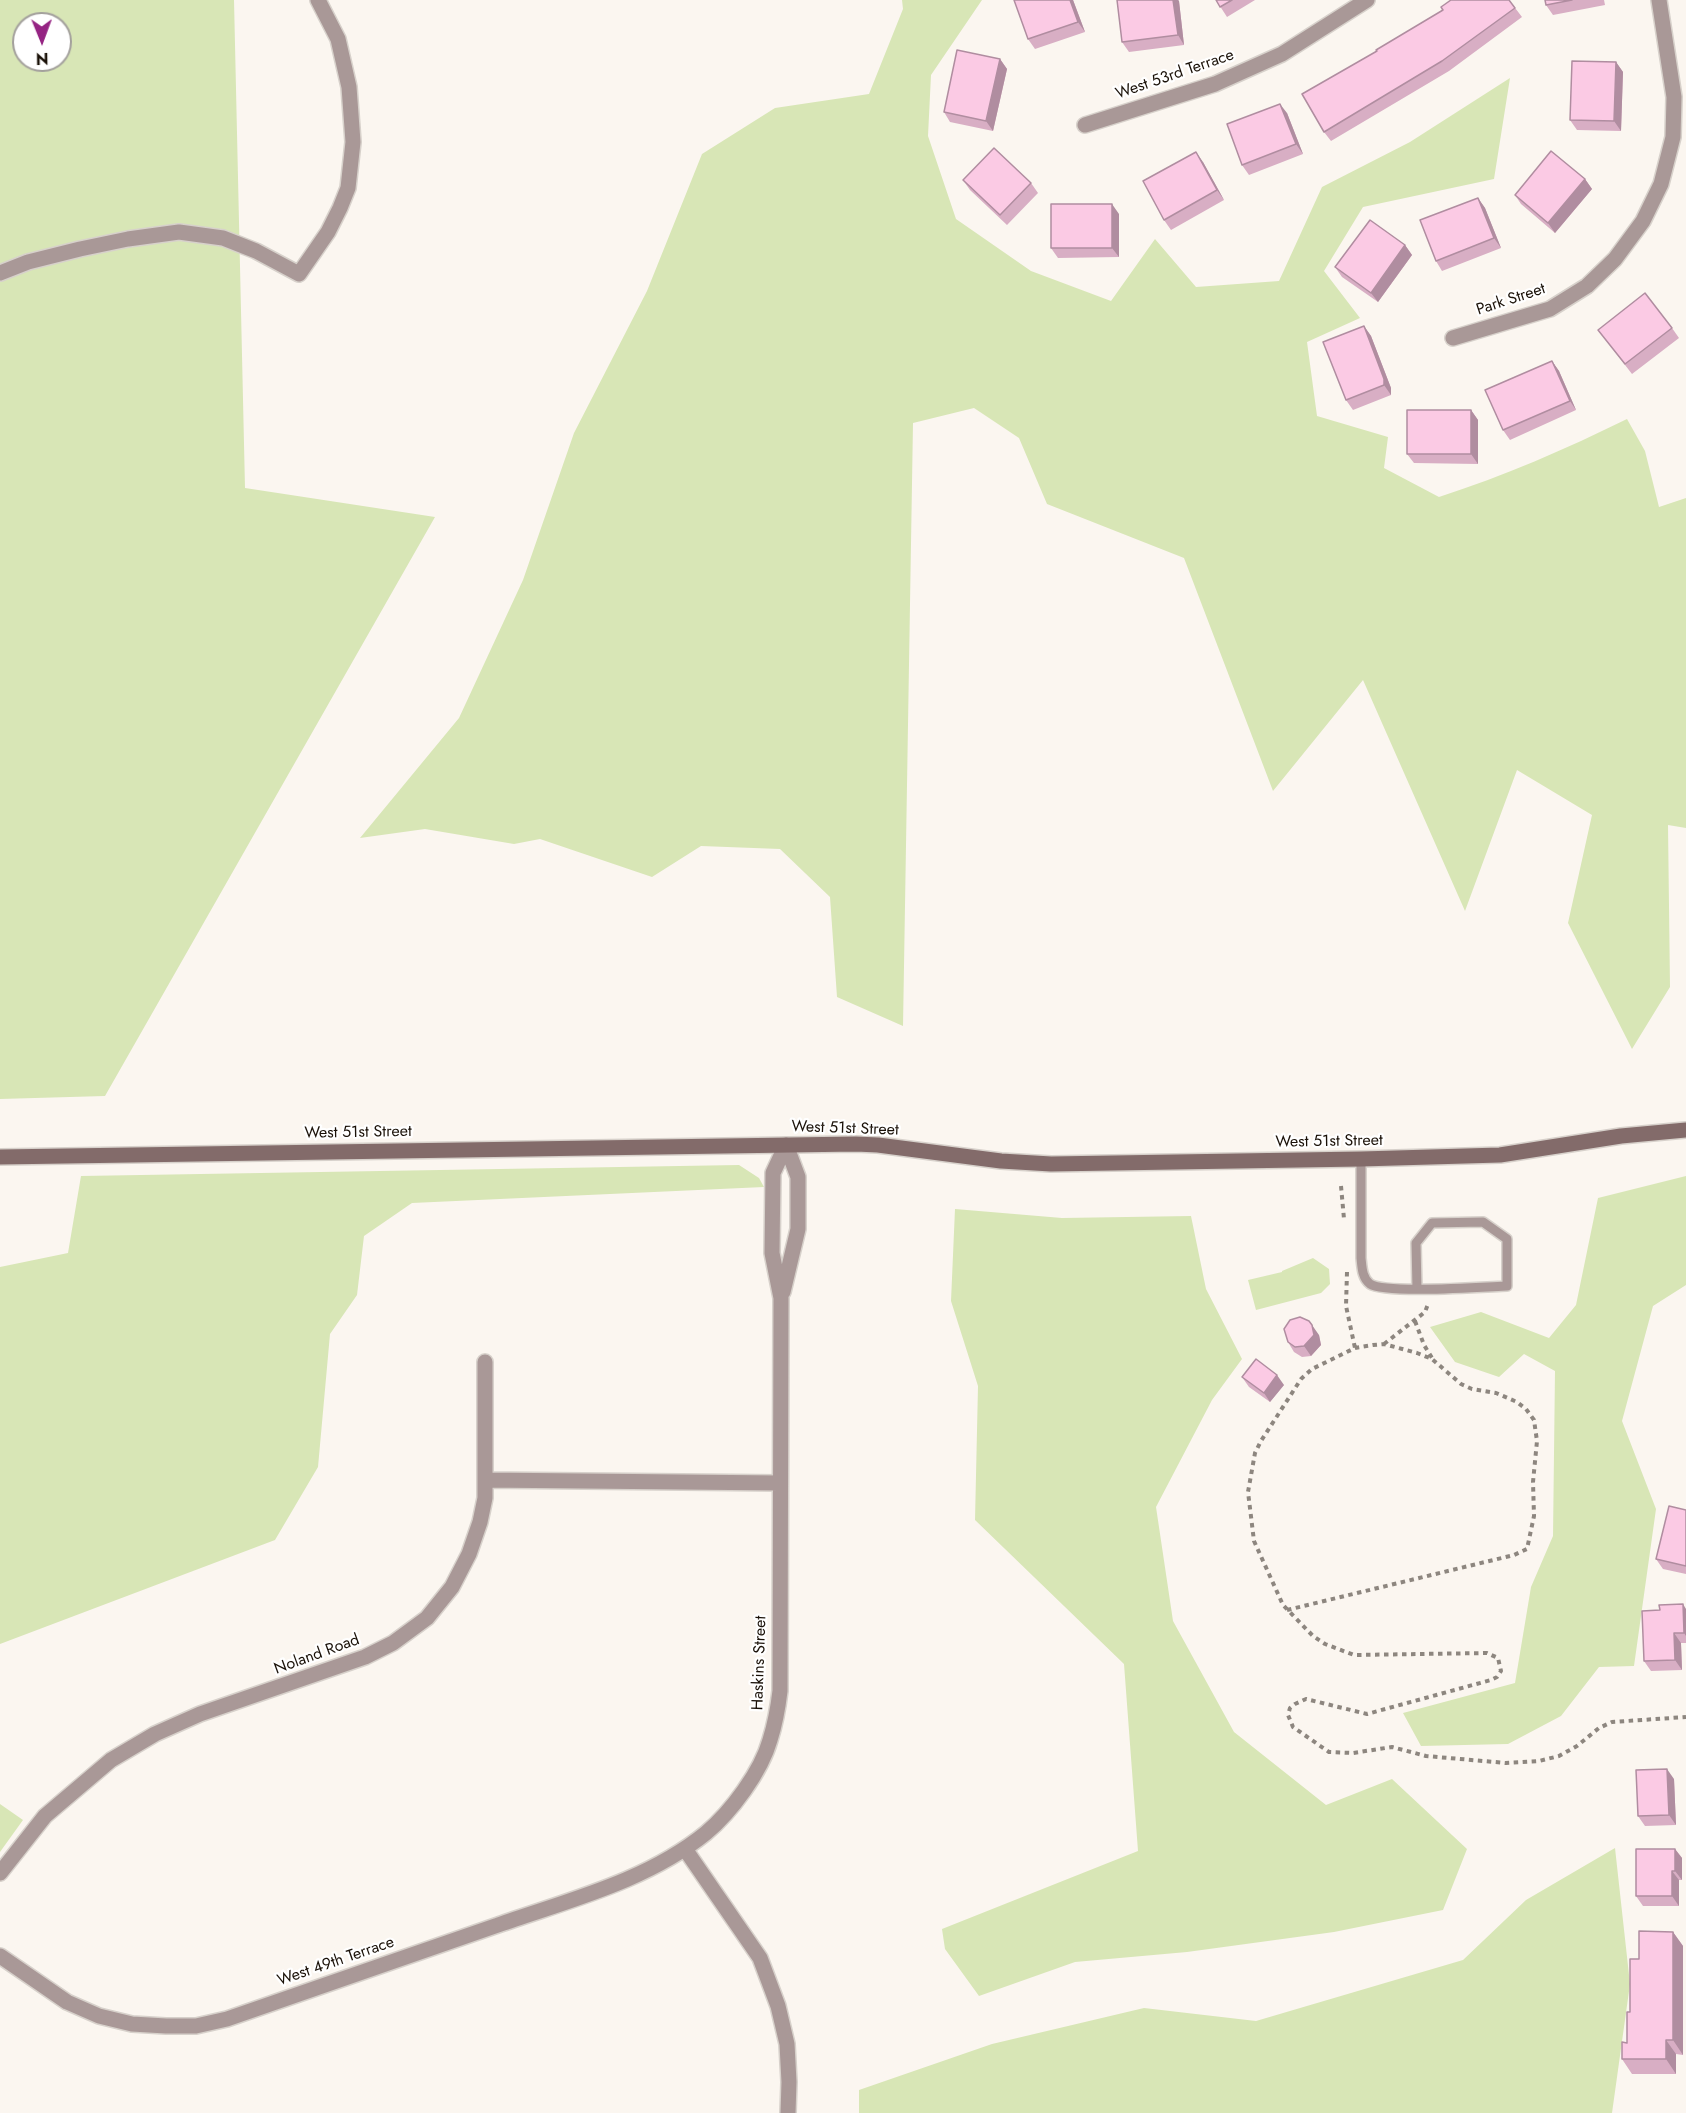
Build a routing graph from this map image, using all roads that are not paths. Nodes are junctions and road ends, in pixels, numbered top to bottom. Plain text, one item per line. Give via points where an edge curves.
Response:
1 (318, 0) edge
2 (1367, 0) edge
3 (1659, 0) edge
4 (1085, 125) dead end
5 (1680, 137) edge
6 (0, 273) edge
7 (1453, 338) dead end
8 (1686, 1130) edge
9 (786, 1144) junction
10 (0, 1157) edge
11 (1361, 1159) junction
12 (1417, 1289) junction
13 (781, 1298) junction
14 (485, 1362) dead end
15 (485, 1480) junction
16 (780, 1482) junction
17 (685, 1849) junction
18 (0, 1873) edge
19 (0, 1956) edge
20 (788, 2113) edge

1 - 6 street via 338,39 349,87 353,142 348,188 340,208 299,274 223,238 178,232 80,249
2 - 4 street, West 53rd Terrace via 1282,54 1215,84
3 - 5 street, Park Street
5 - 7 street, Park Street via 1642,221 1615,259 1587,286 1550,309
8 - 11 street, West 51st Street via 1500,1155
9 - 10 street, West 51st Street
9 - 11 street, West 51st Street via 878,1145 1052,1164
9 - 13 street, Haskins Street via 774,1173 772,1253
9 - 13 street, Haskins Street via 798,1177 798,1229
11 - 12 lane via 1361,1258 1366,1280 1378,1288
12 - 12 lane via 1507,1286 1507,1239 1483,1222 1432,1223 1416,1243
13 - 16 street, Haskins Street
14 - 15 street, Noland Road
15 - 16 street
15 - 18 street, Noland Road via 480,1522 469,1554 452,1587 427,1618 365,1658 200,1714 111,1760 45,1816
16 - 17 street, Haskins Street via 780,1691 770,1742 728,1810
17 - 19 street, West 49th Terrace via 615,1884 227,2019 195,2026 132,2024 99,2016 67,2002
17 - 20 street via 760,1958 787,2044

